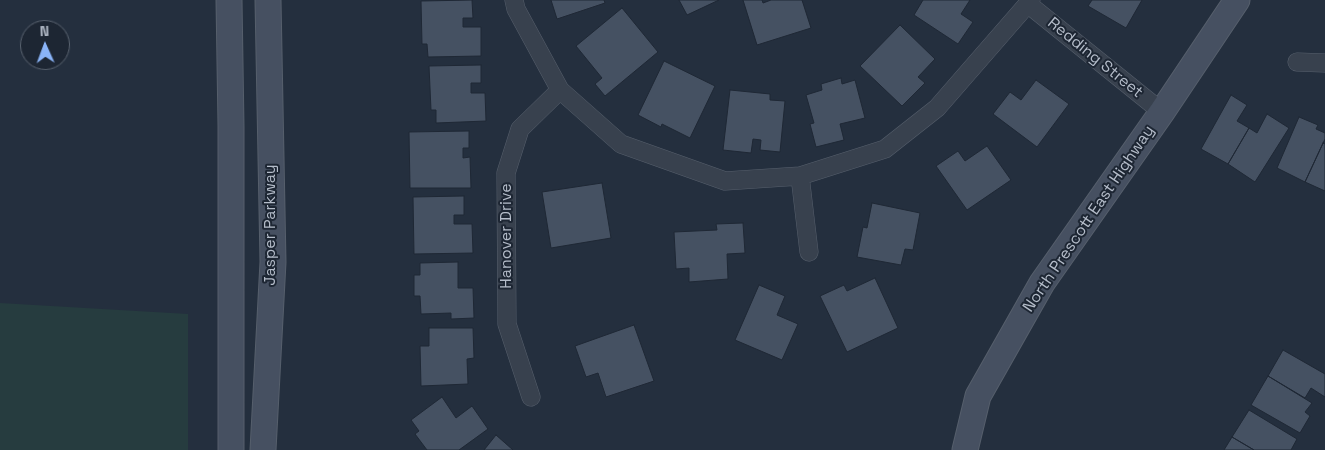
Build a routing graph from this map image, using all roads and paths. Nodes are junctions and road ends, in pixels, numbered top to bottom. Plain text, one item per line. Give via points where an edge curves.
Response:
1 (229, 0) edge
2 (268, 0) edge
3 (514, 0) edge
4 (1237, 0) edge
5 (1030, 2) edge
6 (1297, 62) dead end
7 (1325, 63) edge
8 (560, 90) junction
9 (1162, 112) junction
10 (800, 176) junction
11 (809, 252) dead end
12 (531, 396) dead end
13 (231, 450) edge
14 (263, 450) edge
15 (965, 450) edge

1 - 13 main road
2 - 14 main road, Jasper Parkway via 273,262
3 - 8 street
4 - 9 main road, North Prescott East Highway
5 - 9 street, Redding Street
5 - 10 street via 937,108 885,149
6 - 7 street
8 - 10 street via 621,144 725,181
8 - 12 street, Hanover Drive via 520,129 506,173 507,324
9 - 15 main road, North Prescott East Highway via 1042,283 978,396
10 - 11 street

